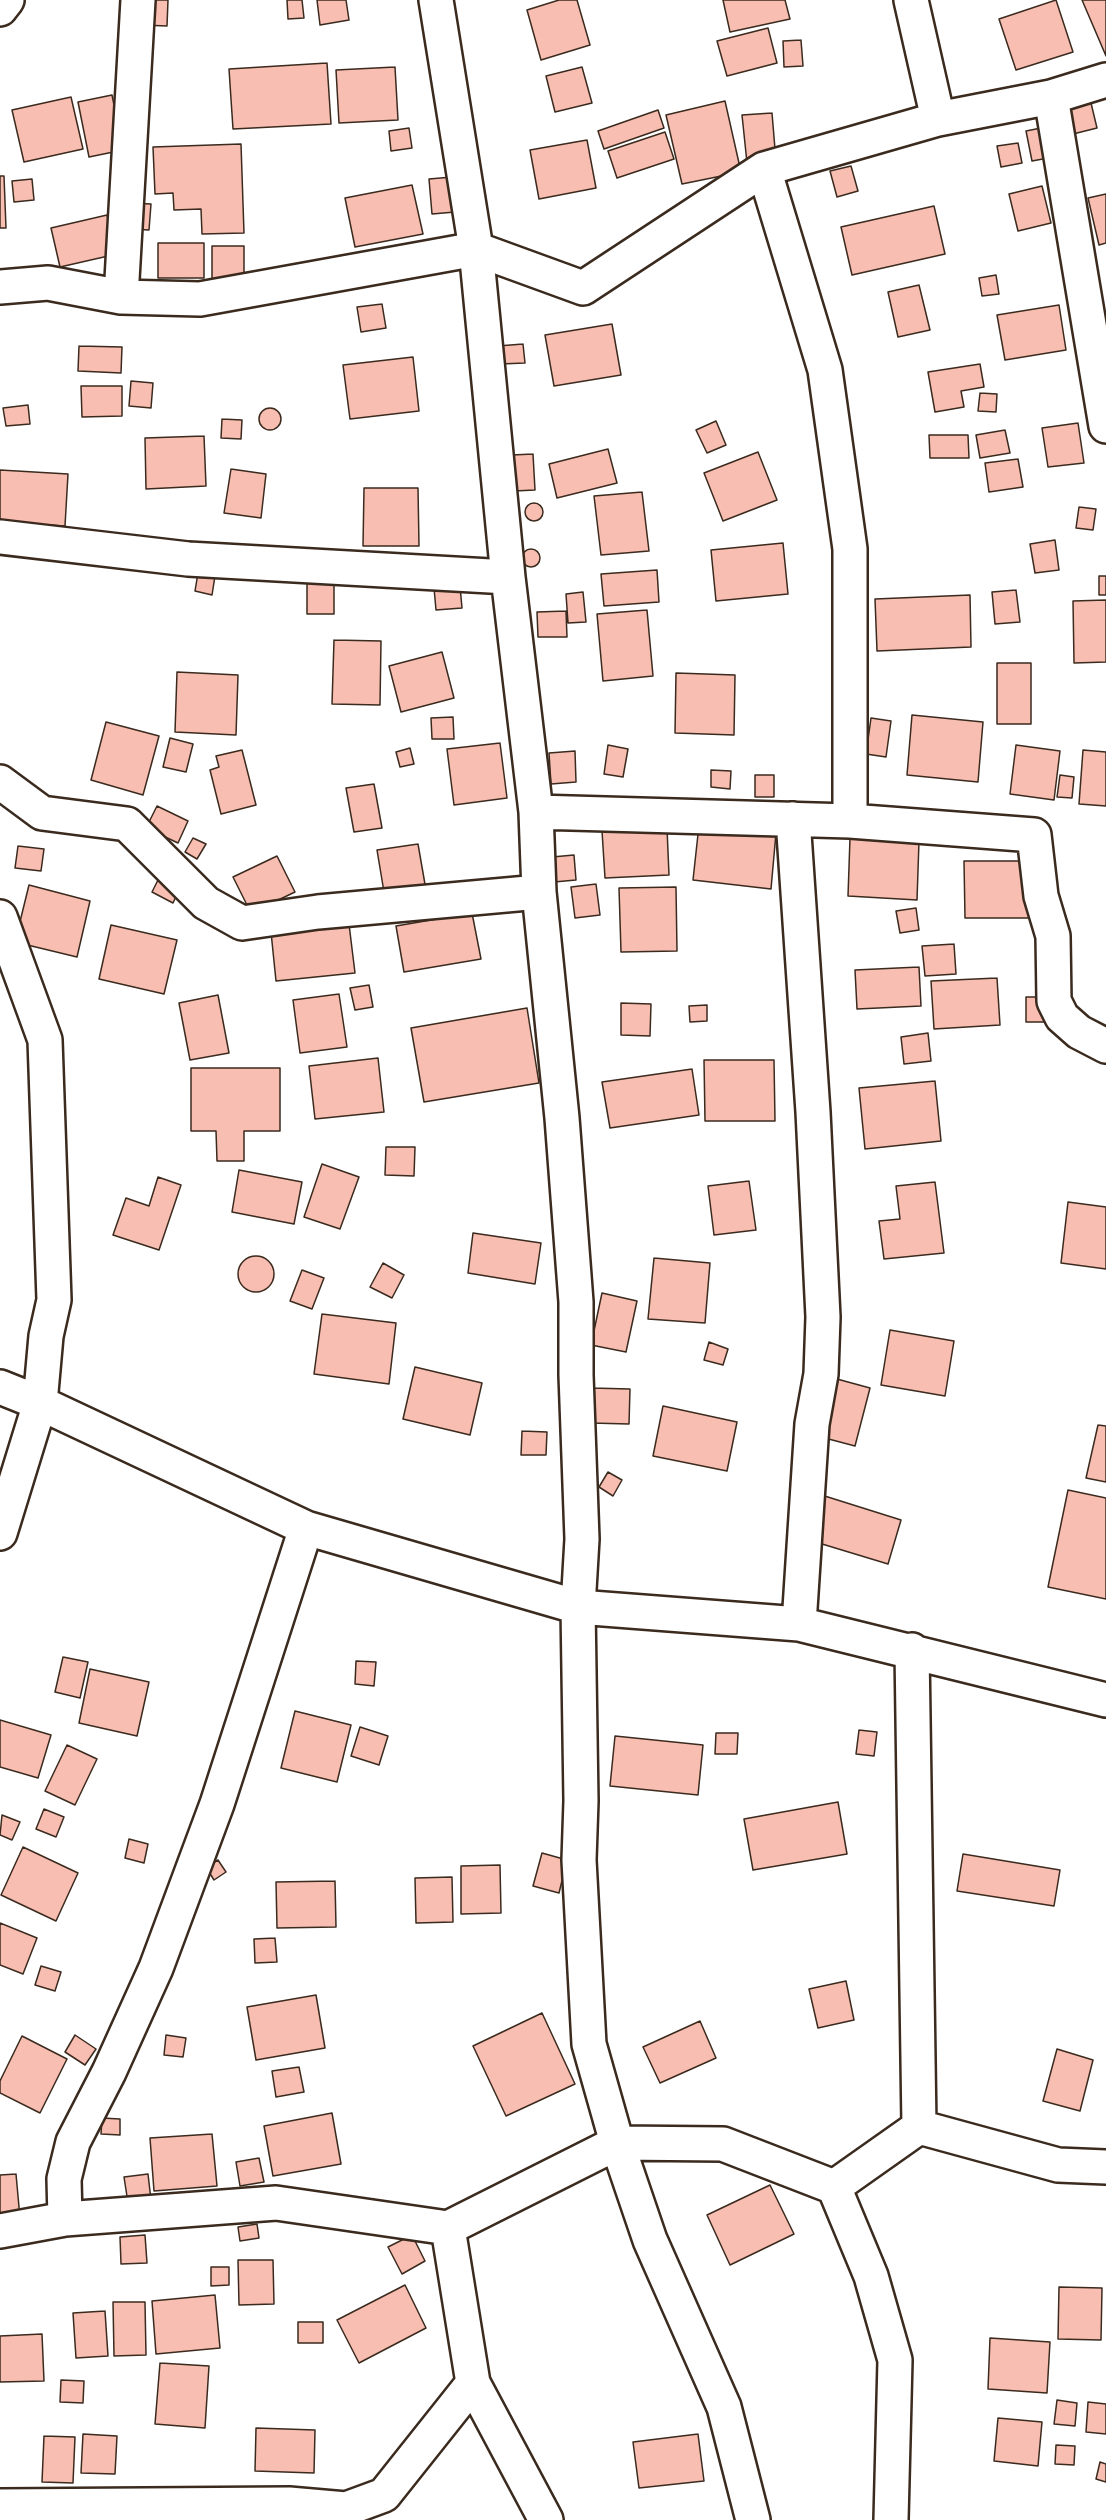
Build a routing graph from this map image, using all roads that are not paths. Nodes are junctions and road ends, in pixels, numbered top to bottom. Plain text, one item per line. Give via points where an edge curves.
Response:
1 (7, 0) edge
2 (138, 0) edge
3 (436, 0) edge
4 (910, 0) edge
5 (0, 9) edge
6 (1106, 80) edge
7 (1051, 98) junction
8 (938, 119) junction
9 (764, 169) junction
10 (476, 249) junction
11 (0, 287) edge
12 (121, 297) junction
13 (1106, 426) edge
14 (0, 537) edge
15 (508, 577) junction
16 (0, 782) edge
17 (536, 812) junction
18 (793, 819) junction
19 (850, 821) junction
20 (538, 892) junction
21 (0, 917) edge
22 (1106, 1046) edge
23 (0, 1387) edge
24 (40, 1403) junction
25 (306, 1528) junction
26 (0, 1533) edge
27 (579, 1607) junction
28 (799, 1624) junction
29 (912, 1650) junction
30 (1106, 1700) edge
31 (919, 2127) junction
32 (617, 2143) junction
33 (1106, 2167) edge
34 (834, 2187) junction
35 (65, 2219) junction
36 (448, 2228) junction
37 (0, 2231) edge
38 (473, 2384) junction
39 (0, 2506) edge
40 (546, 2520) edge
41 (753, 2520) edge
42 (891, 2520) edge

1 - 5 street
2 - 12 street
3 - 10 street
4 - 8 street
6 - 7 street
7 - 8 street
7 - 13 street
8 - 9 street
9 - 10 street via 583,288
9 - 19 street via 825,370 850,549
10 - 12 street via 200,299
10 - 15 street
11 - 12 street via 48,283
14 - 15 street via 188,559
15 - 17 street
16 - 20 street via 42,813 127,824 206,903 242,923 318,912
17 - 18 street
17 - 20 street
18 - 19 street
18 - 28 street via 823,1317
19 - 22 street via 1034,835 1041,896 1053,936 1054,1001 1062,1017 1079,1032
20 - 27 street via 562,1118 576,1302 582,1539
21 - 24 street via 45,1040 54,1300 46,1336
23 - 24 street
24 - 25 street
24 - 26 street
25 - 27 street
25 - 35 street via 217,1804 156,1968 74,2142 64,2179
27 - 28 street
27 - 32 street via 579,1860 589,2044
28 - 29 street
29 - 30 street
29 - 31 street
31 - 33 street via 1058,2165
31 - 34 street
32 - 34 street via 723,2144
32 - 36 street
32 - 41 street via 651,2240 724,2407
34 - 42 street via 872,2276 895,2360
35 - 36 street via 276,2203
35 - 37 street
36 - 38 street
38 - 39 street via 384,2495 346,2509 289,2504
38 - 40 street

